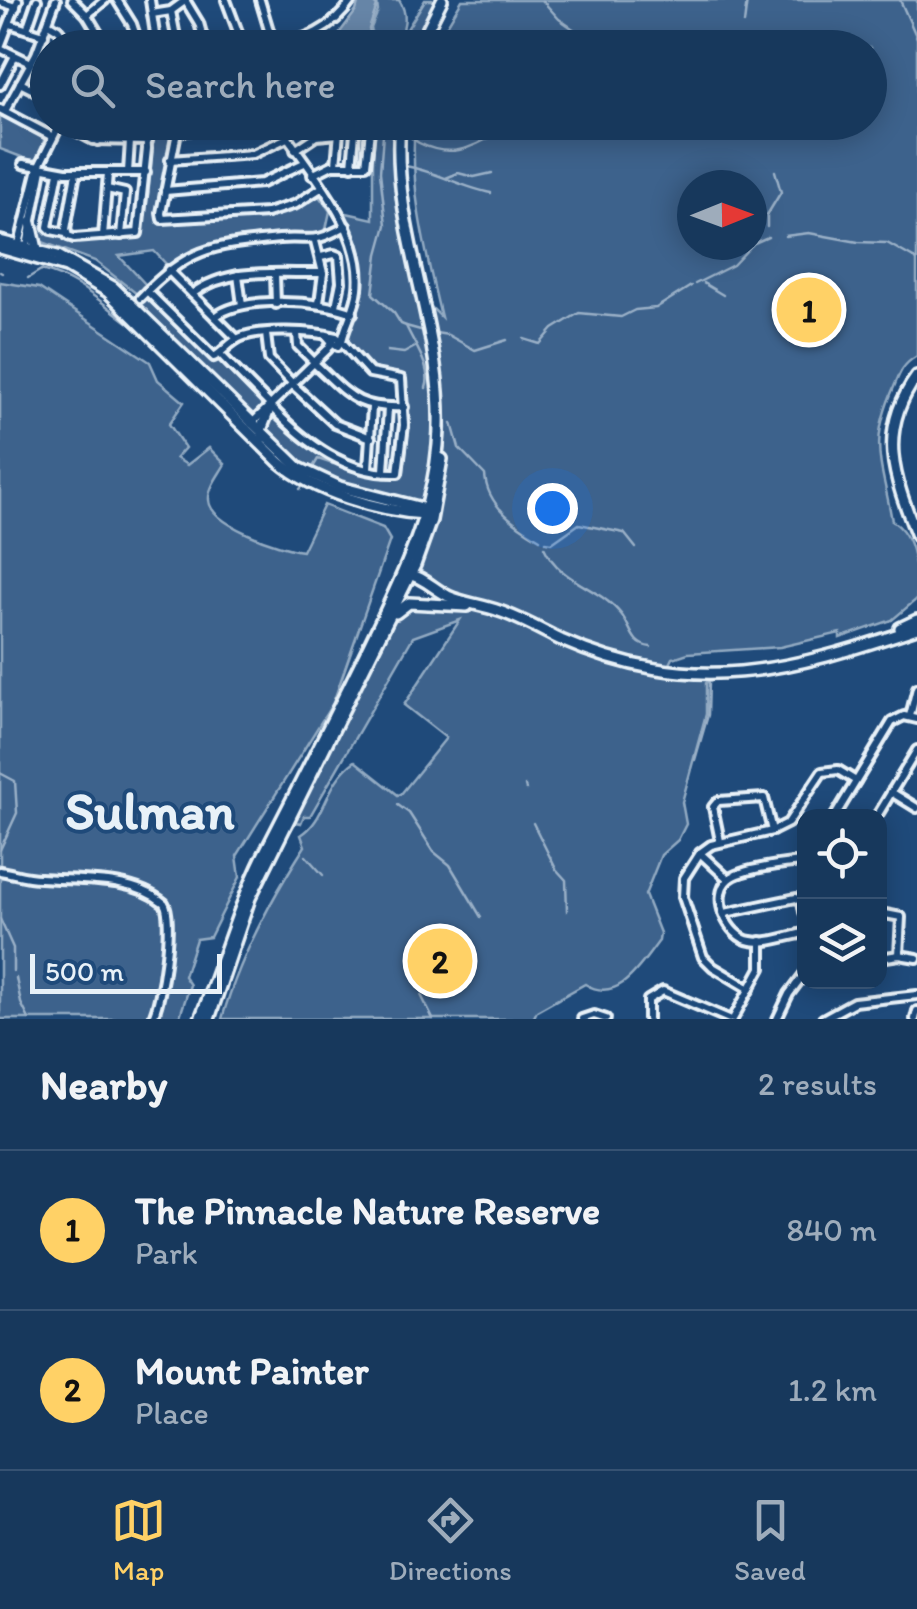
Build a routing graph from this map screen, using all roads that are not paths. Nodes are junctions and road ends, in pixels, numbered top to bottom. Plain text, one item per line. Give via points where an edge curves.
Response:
1 (37, 0) edge
2 (56, 0) edge
3 (72, 0) edge
4 (105, 0) edge
5 (117, 0) edge
6 (150, 0) edge
7 (185, 0) edge
8 (227, 0) edge
9 (260, 0) edge
10 (352, 0) edge
11 (442, 0) edge
12 (0, 2) edge
13 (17, 3) edge
14 (171, 11) junction
15 (152, 14) junction
16 (87, 15) junction
17 (48, 23) junction
18 (10, 24) junction
19 (27, 30) junction
20 (46, 30) edge
21 (58, 30) edge
22 (96, 30) edge
23 (134, 30) edge
24 (154, 30) edge
25 (174, 30) edge
26 (200, 30) edge
27 (236, 30) edge
28 (268, 30) edge
29 (322, 30) edge
30 (427, 30) edge
31 (30, 31) edge
32 (2, 35) edge
33 (0, 47) edge
34 (16, 56) junction
35 (30, 63) edge
36 (30, 66) edge
37 (20, 83) junction
38 (0, 85) edge
39 (30, 87) edge
40 (0, 95) edge
41 (11, 101) junction
42 (3, 110) edge
43 (30, 125) edge
44 (51, 140) edge
45 (95, 140) edge
46 (174, 140) edge
47 (284, 140) edge
48 (289, 140) edge
49 (310, 140) edge
50 (338, 140) edge
51 (354, 140) edge
52 (369, 140) edge
53 (399, 140) edge
54 (98, 141) joint
55 (148, 141) joint
56 (130, 142) junction
57 (295, 150) junction
58 (170, 160) junction
59 (304, 163) junction
60 (24, 164) dead end
61 (336, 164) junction
62 (352, 166) junction
63 (40, 168) junction
64 (59, 172) junction
65 (108, 172) junction
66 (146, 172) junction
67 (76, 173) junction
68 (127, 175) junction
69 (312, 175) junction
70 (321, 188) junction
71 (107, 189) junction
72 (123, 191) junction
73 (165, 191) junction
74 (31, 222) joint
75 (346, 226) junction
76 (66, 233) junction
77 (121, 235) junction
78 (102, 236) junction
79 (314, 241) junction
80 (0, 243) edge
81 (334, 244) dead end
82 (25, 246) junction
83 (336, 254) junction
84 (321, 258) junction
85 (168, 270) junction
86 (323, 273) junction
87 (275, 274) junction
88 (238, 275) junction
89 (143, 294) junction
90 (192, 294) junction
91 (123, 295) junction
92 (319, 303) junction
93 (276, 304) junction
94 (242, 305) junction
95 (336, 306) junction
96 (138, 309) junction
97 (353, 313) junction
98 (215, 317) junction
99 (296, 333) junction
100 (266, 334) junction
101 (237, 339) junction
102 (338, 340) junction
103 (220, 354) junction
104 (315, 364) junction
105 (917, 376) edge
106 (294, 385) junction
107 (372, 407) junction
108 (404, 407) junction
109 (388, 408) junction
110 (270, 409) junction
111 (245, 430) junction
112 (264, 437) junction
113 (372, 438) junction
114 (368, 468) junction
115 (384, 472) junction
116 (429, 510) junction
117 (412, 513) junction
118 (917, 536) edge
119 (420, 542) junction
120 (410, 574) junction
121 (466, 606) junction
122 (486, 607) junction
123 (917, 624) edge
124 (917, 688) edge
125 (348, 704) junction
126 (914, 718) edge
127 (917, 750) edge
128 (856, 781) junction
129 (891, 792) junction
130 (917, 808) edge
131 (839, 809) edge
132 (881, 809) edge
133 (772, 831) junction
134 (720, 842) junction
135 (700, 853) junction
136 (797, 863) edge
137 (0, 871) edge
138 (728, 880) junction
139 (798, 899) edge
140 (724, 913) junction
141 (887, 915) edge
142 (797, 934) edge
143 (761, 942) junction
144 (900, 953) junction
145 (887, 955) edge
146 (917, 956) edge
147 (797, 986) edge
148 (750, 989) junction
149 (917, 995) edge
150 (917, 1010) edge
151 (152, 1019) edge
152 (200, 1019) edge
153 (209, 1019) edge
154 (582, 1019) edge
155 (606, 1019) edge
156 (648, 1019) edge
157 (731, 1019) edge
158 (776, 1019) edge
159 (823, 1019) edge
160 (915, 1019) edge

1 - 19 street
2 - 17 street
3 - 16 street
4 - 16 street
5 - 23 street
6 - 15 street
7 - 14 street
7 - 26 street
8 - 27 street
9 - 28 street
10 - 29 street
11 - 30 main road
12 - 13 street
13 - 18 street
14 - 15 street
14 - 25 street
15 - 24 street
16 - 22 street
17 - 20 street
17 - 21 street
18 - 19 street
18 - 32 street
19 - 31 street
32 - 33 street
33 - 34 street
34 - 35 street
34 - 38 street
36 - 37 street
37 - 39 street
37 - 41 street
40 - 41 street
41 - 42 street
42 - 43 street
44 - 63 street
45 - 54 street
46 - 58 street
47 - 58 street via 252,154
48 - 57 street
49 - 57 street
50 - 61 street
51 - 62 street
52 - 62 street via 367,164
53 - 116 main road via 401,204 439,393
54 - 56 street
55 - 56 street
55 - 66 street
56 - 68 street
57 - 59 street
58 - 73 street
59 - 69 street
59 - 73 street via 262,184
60 - 63 street
61 - 62 street
61 - 69 street
63 - 64 street
63 - 74 street
63 - 82 street
64 - 67 street
64 - 76 street via 48,227
65 - 67 street
65 - 68 street
65 - 71 street
66 - 68 street
66 - 77 street via 140,230
67 - 76 street
68 - 72 street
69 - 70 street
70 - 73 street via 272,212 168,221 160,215
70 - 75 street
71 - 72 street
71 - 78 street
72 - 77 street
74 - 82 main road
75 - 79 street
75 - 97 street via 359,270
76 - 78 street
77 - 78 street
79 - 84 street
79 - 85 street via 220,245
80 - 82 main road
80 - 82 main road via 16,238
81 - 83 street
82 - 91 main road via 82,268
82 - 111 main road via 108,292
83 - 84 street
83 - 95 street
84 - 86 street
85 - 89 street
85 - 90 street
86 - 87 street
86 - 92 street
87 - 88 street
87 - 93 street
88 - 90 street
88 - 94 street
89 - 91 main road
89 - 96 main road
89 - 103 street via 212,356
90 - 98 street
91 - 96 main road
92 - 93 street
92 - 95 street
93 - 94 street
94 - 98 street
95 - 97 street
96 - 111 main road via 243,412
97 - 102 street
98 - 101 street
99 - 100 street
99 - 102 street
99 - 104 street via 298,346
100 - 101 street
100 - 106 street via 269,360
101 - 103 street
102 - 104 street
102 - 108 street via 370,373 400,378
103 - 110 street
104 - 106 street
104 - 107 street via 348,396
105 - 118 main road via 898,412 892,446 897,483
106 - 110 street
106 - 113 street via 335,424
107 - 109 street
107 - 113 street
108 - 109 street
108 - 115 street via 400,470
109 - 115 street
110 - 111 street
110 - 112 main road
110 - 114 street via 320,451
111 - 112 main road
111 - 117 main road via 322,489
112 - 116 main road via 323,481 405,503 426,501
113 - 114 street
114 - 115 street
116 - 117 main road
116 - 119 main road
117 - 119 main road
119 - 120 main road
120 - 121 main road via 437,596
120 - 122 main road
120 - 125 main road
120 - 152 main road via 246,891
121 - 122 main road
121 - 125 main road via 400,608
122 - 123 main road via 585,650 713,674 782,668
124 - 126 street
125 - 153 main road via 250,898
126 - 128 street via 892,722
127 - 129 street
128 - 131 street
128 - 133 street via 836,770 822,772 792,820
129 - 130 street
129 - 132 street
133 - 134 street
133 - 134 street via 764,798 718,801 712,808
134 - 135 street
135 - 138 street
135 - 148 street via 682,891 700,952 713,968
136 - 138 street
137 - 151 street via 130,887 164,903 169,919
138 - 140 street via 721,894
139 - 140 street
140 - 143 street via 735,934
141 - 144 street via 901,918
142 - 143 street
143 - 148 street via 762,965
144 - 145 street
144 - 146 street
147 - 158 street
148 - 157 street
149 - 159 street via 854,1002
150 - 160 street
154 - 155 street
156 - 157 street via 648,1000 666,992

